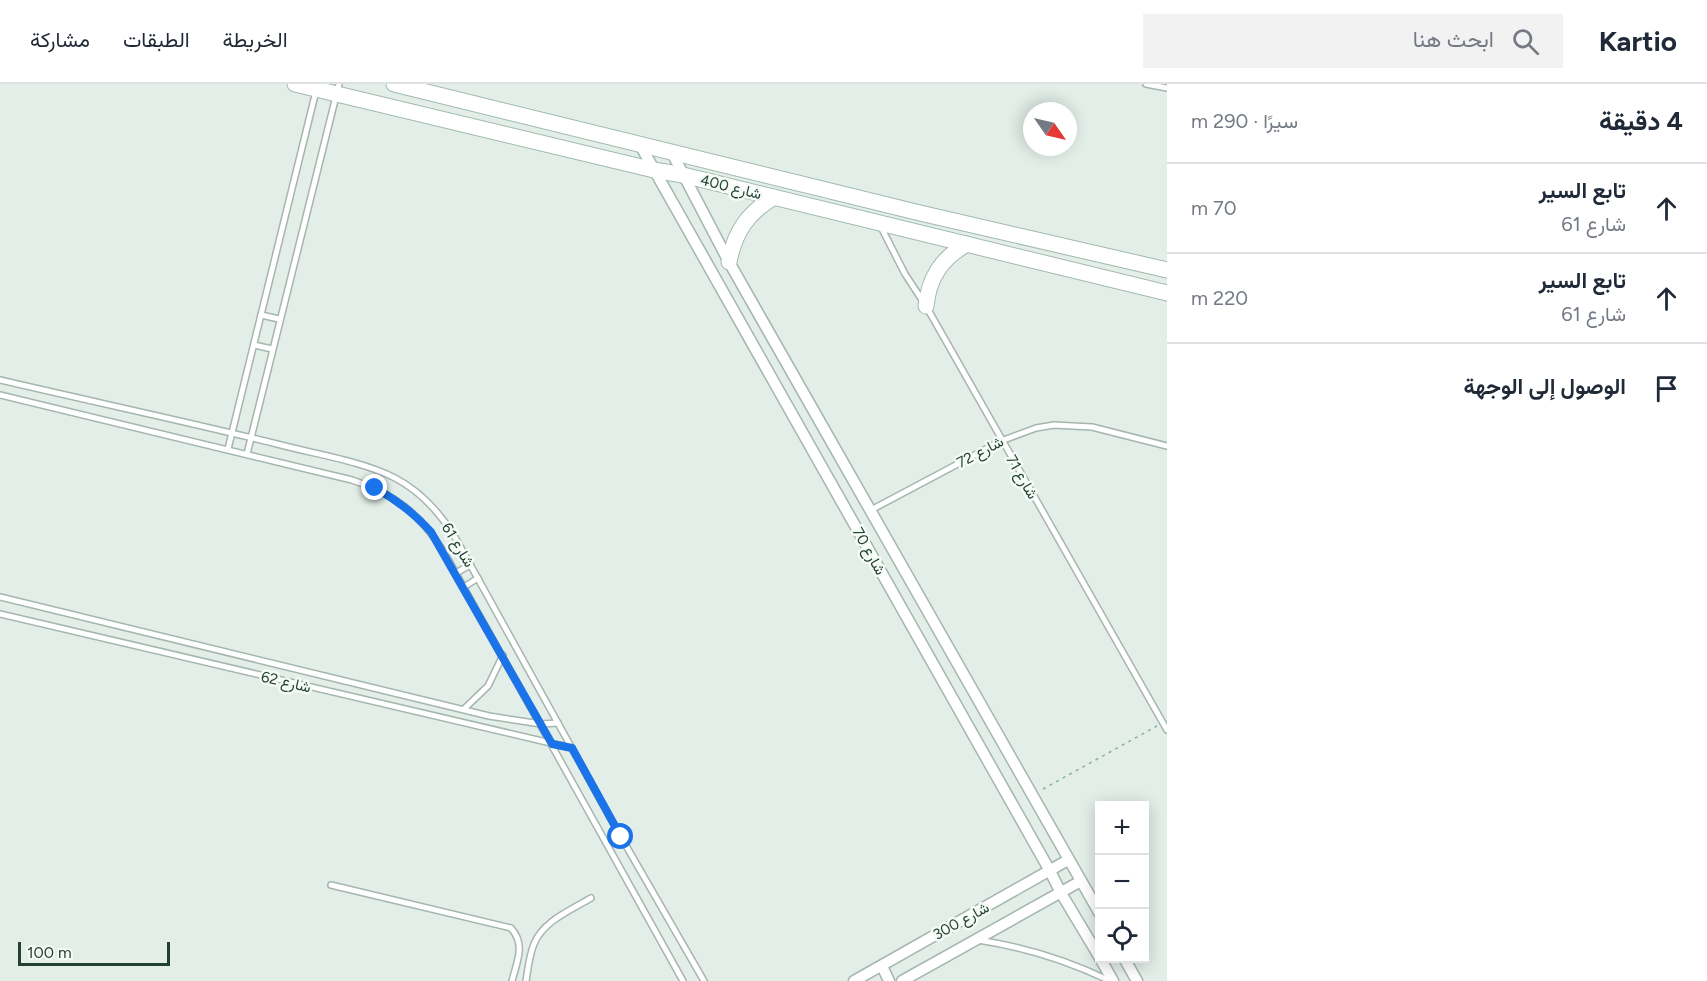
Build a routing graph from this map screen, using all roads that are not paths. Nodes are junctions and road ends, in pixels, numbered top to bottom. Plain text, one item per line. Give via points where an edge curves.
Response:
1 (295, 84) edge
2 (394, 84) edge
3 (1146, 84) edge
4 (317, 87) edge
5 (1167, 88) edge
6 (337, 89) edge
7 (639, 143) junction
8 (672, 151) junction
9 (654, 170) junction
10 (683, 175) junction
11 (774, 197) junction
12 (879, 222) junction
13 (967, 244) junction
14 (729, 262) junction
15 (1167, 270) edge
16 (1167, 293) edge
17 (926, 306) junction
18 (261, 315) junction
19 (279, 319) junction
20 (254, 345) junction
21 (272, 349) junction
22 (0, 380) edge
23 (0, 395) edge
24 (232, 434) junction
25 (251, 438) junction
26 (1001, 441) junction
27 (1167, 446) edge
28 (228, 449) junction
29 (247, 454) junction
30 (871, 510) junction
31 (470, 565) junction
32 (456, 573) junction
33 (478, 578) junction
34 (464, 586) junction
35 (0, 597) edge
36 (0, 614) edge
37 (503, 655) junction
38 (464, 709) junction
39 (558, 723) junction
40 (541, 724) junction
41 (1167, 730) edge
42 (552, 744) junction
43 (572, 748) junction
44 (1068, 860) junction
45 (1050, 871) junction
46 (1081, 881) junction
47 (331, 885) dead end
48 (1061, 892) junction
49 (591, 898) dead end
50 (1097, 909) edge
51 (976, 940) junction
52 (1095, 950) edge
53 (1103, 963) edge
54 (1127, 963) edge
55 (882, 966) junction
56 (512, 981) edge
57 (526, 981) edge
58 (683, 981) edge
59 (704, 981) edge
60 (854, 981) edge
61 (889, 981) edge
62 (902, 981) edge
63 (1112, 981) edge
64 (1137, 981) edge

1 - 4 street, شارع 400
2 - 7 street, شارع 400
3 - 5 lane
4 - 6 street, شارع 400
4 - 18 lane
6 - 9 street, شارع 400
6 - 19 lane
7 - 8 street, شارع 400
7 - 9 street, شارع 70
8 - 10 street, شارع 70
8 - 15 street, شارع 400
9 - 10 street, شارع 400
9 - 45 street, شارع 70
10 - 11 street, شارع 400
10 - 14 street, شارع 70
11 - 12 street, شارع 400
11 - 14 street via 747,218 735,238
12 - 13 street, شارع 400
12 - 17 lane, شارع 71
13 - 16 street, شارع 400
13 - 17 street via 937,269
14 - 30 street, شارع 70
17 - 26 lane, شارع 71
18 - 19 lane
18 - 20 lane
19 - 21 lane
20 - 21 lane
20 - 24 lane
21 - 25 lane
22 - 24 lane, شارع 61
23 - 28 lane, شارع 61
24 - 25 lane, شارع 61
24 - 28 lane
25 - 29 lane
25 - 31 lane, شارع 61 via 366,467 397,479 415,490 445,520
26 - 27 lane, شارع 72 via 1035,428 1073,425
26 - 30 lane, شارع 72
26 - 41 lane, شارع 71
28 - 29 lane, شارع 61
29 - 32 lane, شارع 61 via 352,480 396,499 431,532
30 - 44 street, شارع 70
31 - 32 lane
31 - 33 lane, شارع 61
32 - 34 lane, شارع 61
33 - 34 lane
33 - 39 lane, شارع 61
34 - 37 lane, شارع 61
35 - 38 lane, شارع 62
36 - 42 lane, شارع 62
37 - 38 lane via 488,686
37 - 40 lane, شارع 61
38 - 40 lane, شارع 62 via 489,717
39 - 40 lane, شارع 62
39 - 43 lane, شارع 61
40 - 42 lane, شارع 61
42 - 43 lane, شارع 62
42 - 58 lane, شارع 61
43 - 59 lane, شارع 61
44 - 45 street, شارع 300
44 - 46 street, شارع 70
45 - 48 street, شارع 70
45 - 55 street, شارع 300
46 - 48 street, شارع 300
46 - 50 street, شارع 70
47 - 56 lane via 511,928 520,946
48 - 51 street, شارع 300
48 - 52 street, شارع 70
49 - 57 lane via 540,932
51 - 62 street, شارع 300
51 - 63 lane via 1034,951
53 - 63 street, شارع 70
54 - 64 street
55 - 60 street, شارع 300
55 - 61 street

